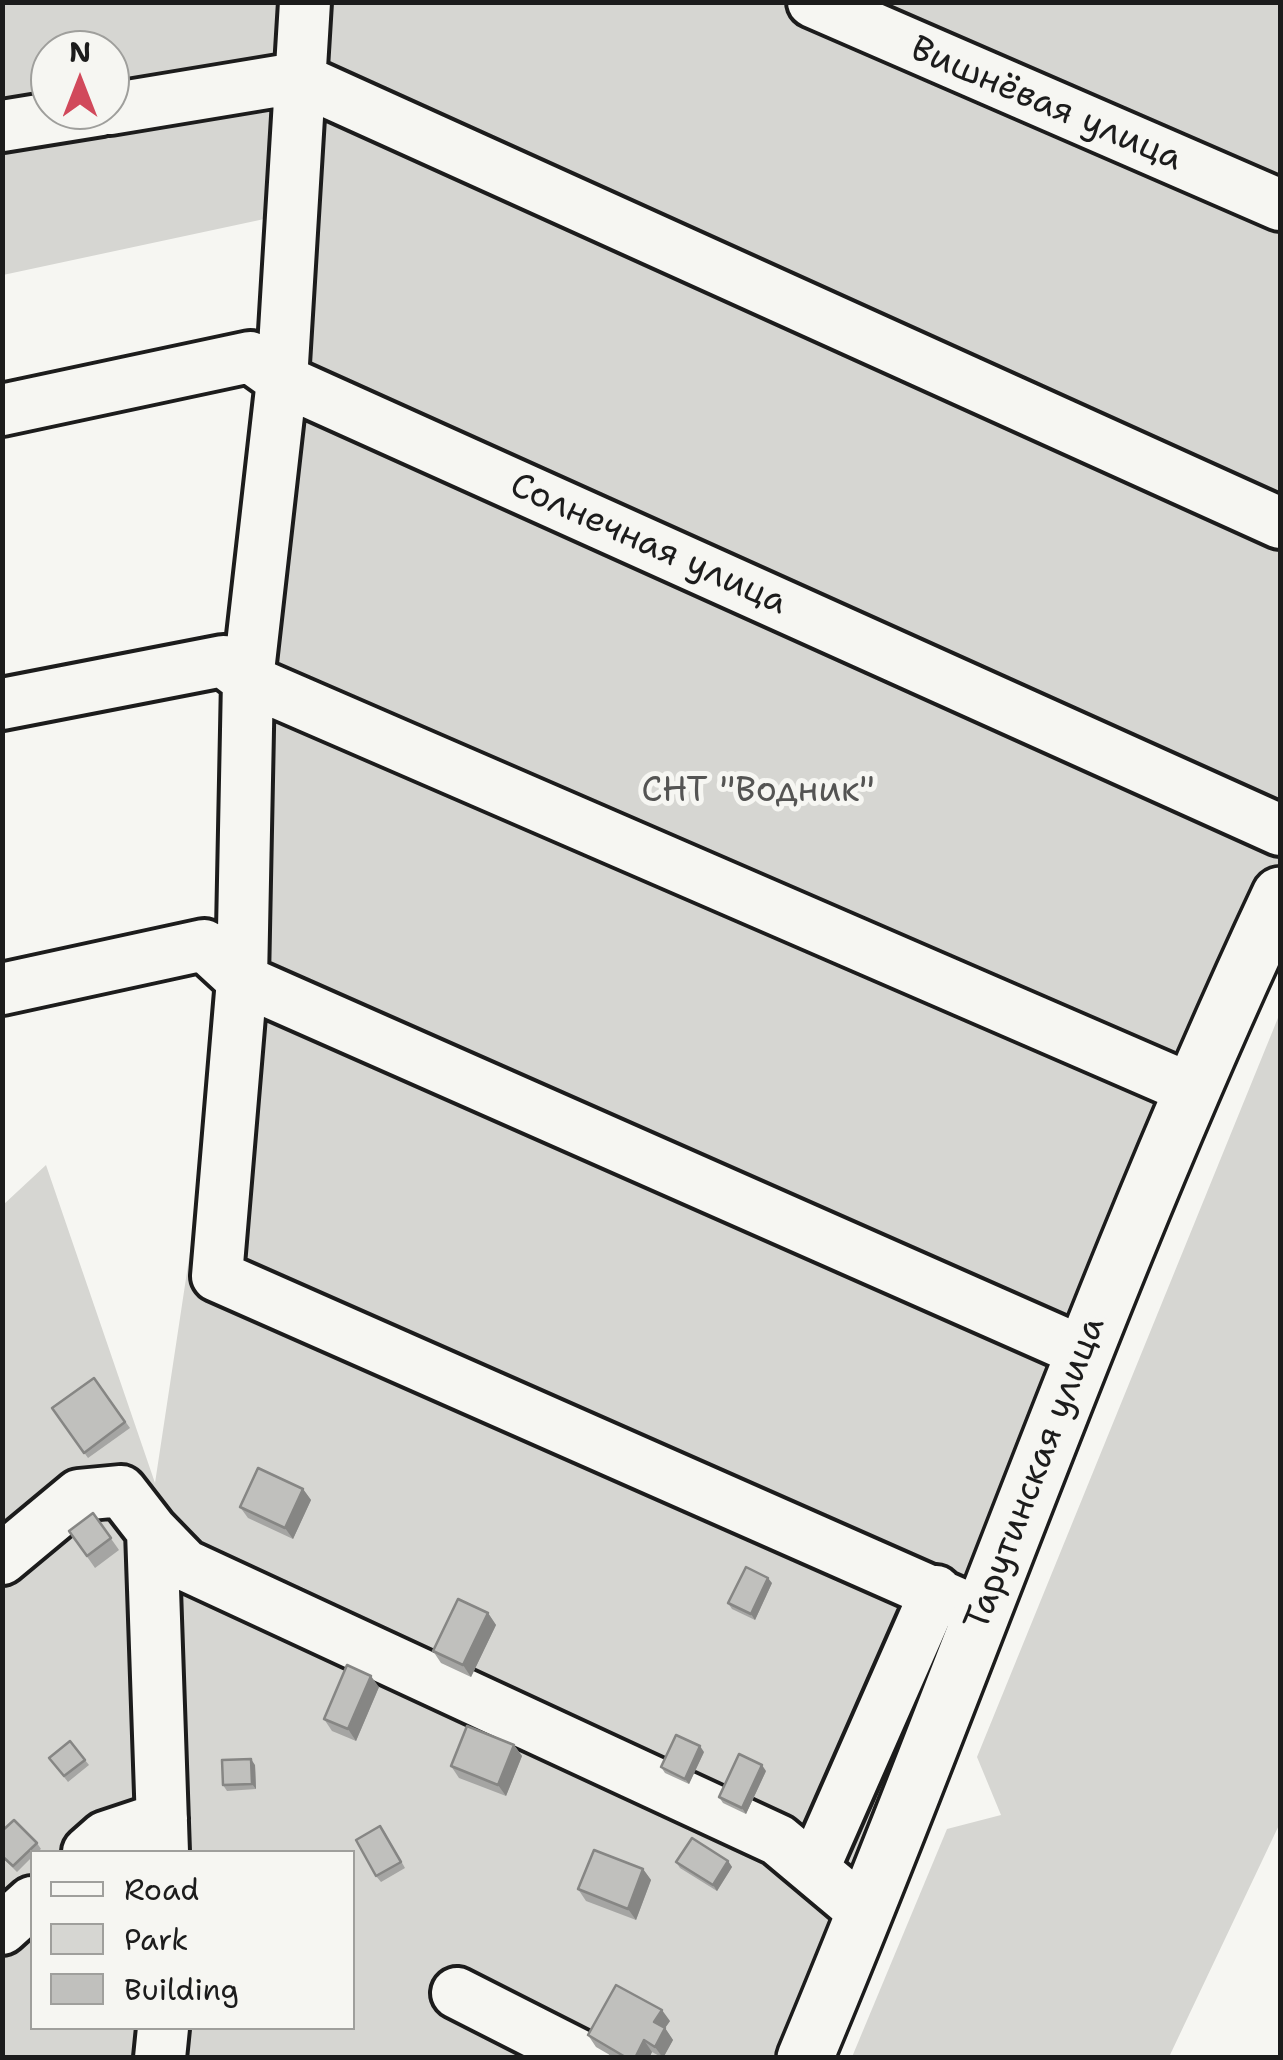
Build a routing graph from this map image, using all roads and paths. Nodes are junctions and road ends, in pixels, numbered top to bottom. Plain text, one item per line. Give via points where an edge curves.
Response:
1 (305, 2) edge
2 (813, 2) edge
3 (297, 78) junction
4 (130, 105) edge
5 (30, 121) edge
6 (2, 126) edge
7 (1280, 205) edge
8 (282, 380) junction
9 (2, 410) edge
10 (1280, 523) edge
11 (248, 680) junction
12 (2, 704) edge
13 (1280, 830) edge
14 (1280, 895) edge
15 (242, 980) junction
16 (2, 989) edge
17 (1193, 1090) junction
18 (1081, 1351) junction
19 (152, 1532) junction
20 (2, 1559) edge
21 (959, 1602) junction
22 (163, 1836) edge
23 (90, 1850) edge
24 (814, 1868) junction
25 (30, 1904) edge
26 (865, 1914) junction
27 (2, 1928) edge
28 (457, 1993) dead end
29 (163, 2030) edge
30 (160, 2058) edge
31 (584, 2058) edge
32 (805, 2058) edge

1 - 3 street
2 - 7 street, Вишнёвая улица
3 - 4 street
3 - 8 street
3 - 10 street
5 - 6 street
8 - 9 street, Солнечная улица via 250,357
8 - 11 street
8 - 13 street, Солнечная улица
11 - 12 street via 223,661
11 - 15 street
11 - 17 street
14 - 17 main road, Тарутинская улица
15 - 16 street via 204,945
15 - 18 street
15 - 21 street via 218,1276
17 - 18 main road, Тарутинская улица
18 - 21 main road, Тарутинская улица
19 - 20 street via 122,1491 78,1495
19 - 22 street
19 - 24 street via 185,1565 778,1840
21 - 24 street
21 - 26 main road, Тарутинская улица
22 - 23 street via 105,1837
24 - 26 street
25 - 27 street
26 - 32 main road, Тарутинская улица
28 - 31 street
29 - 30 street

